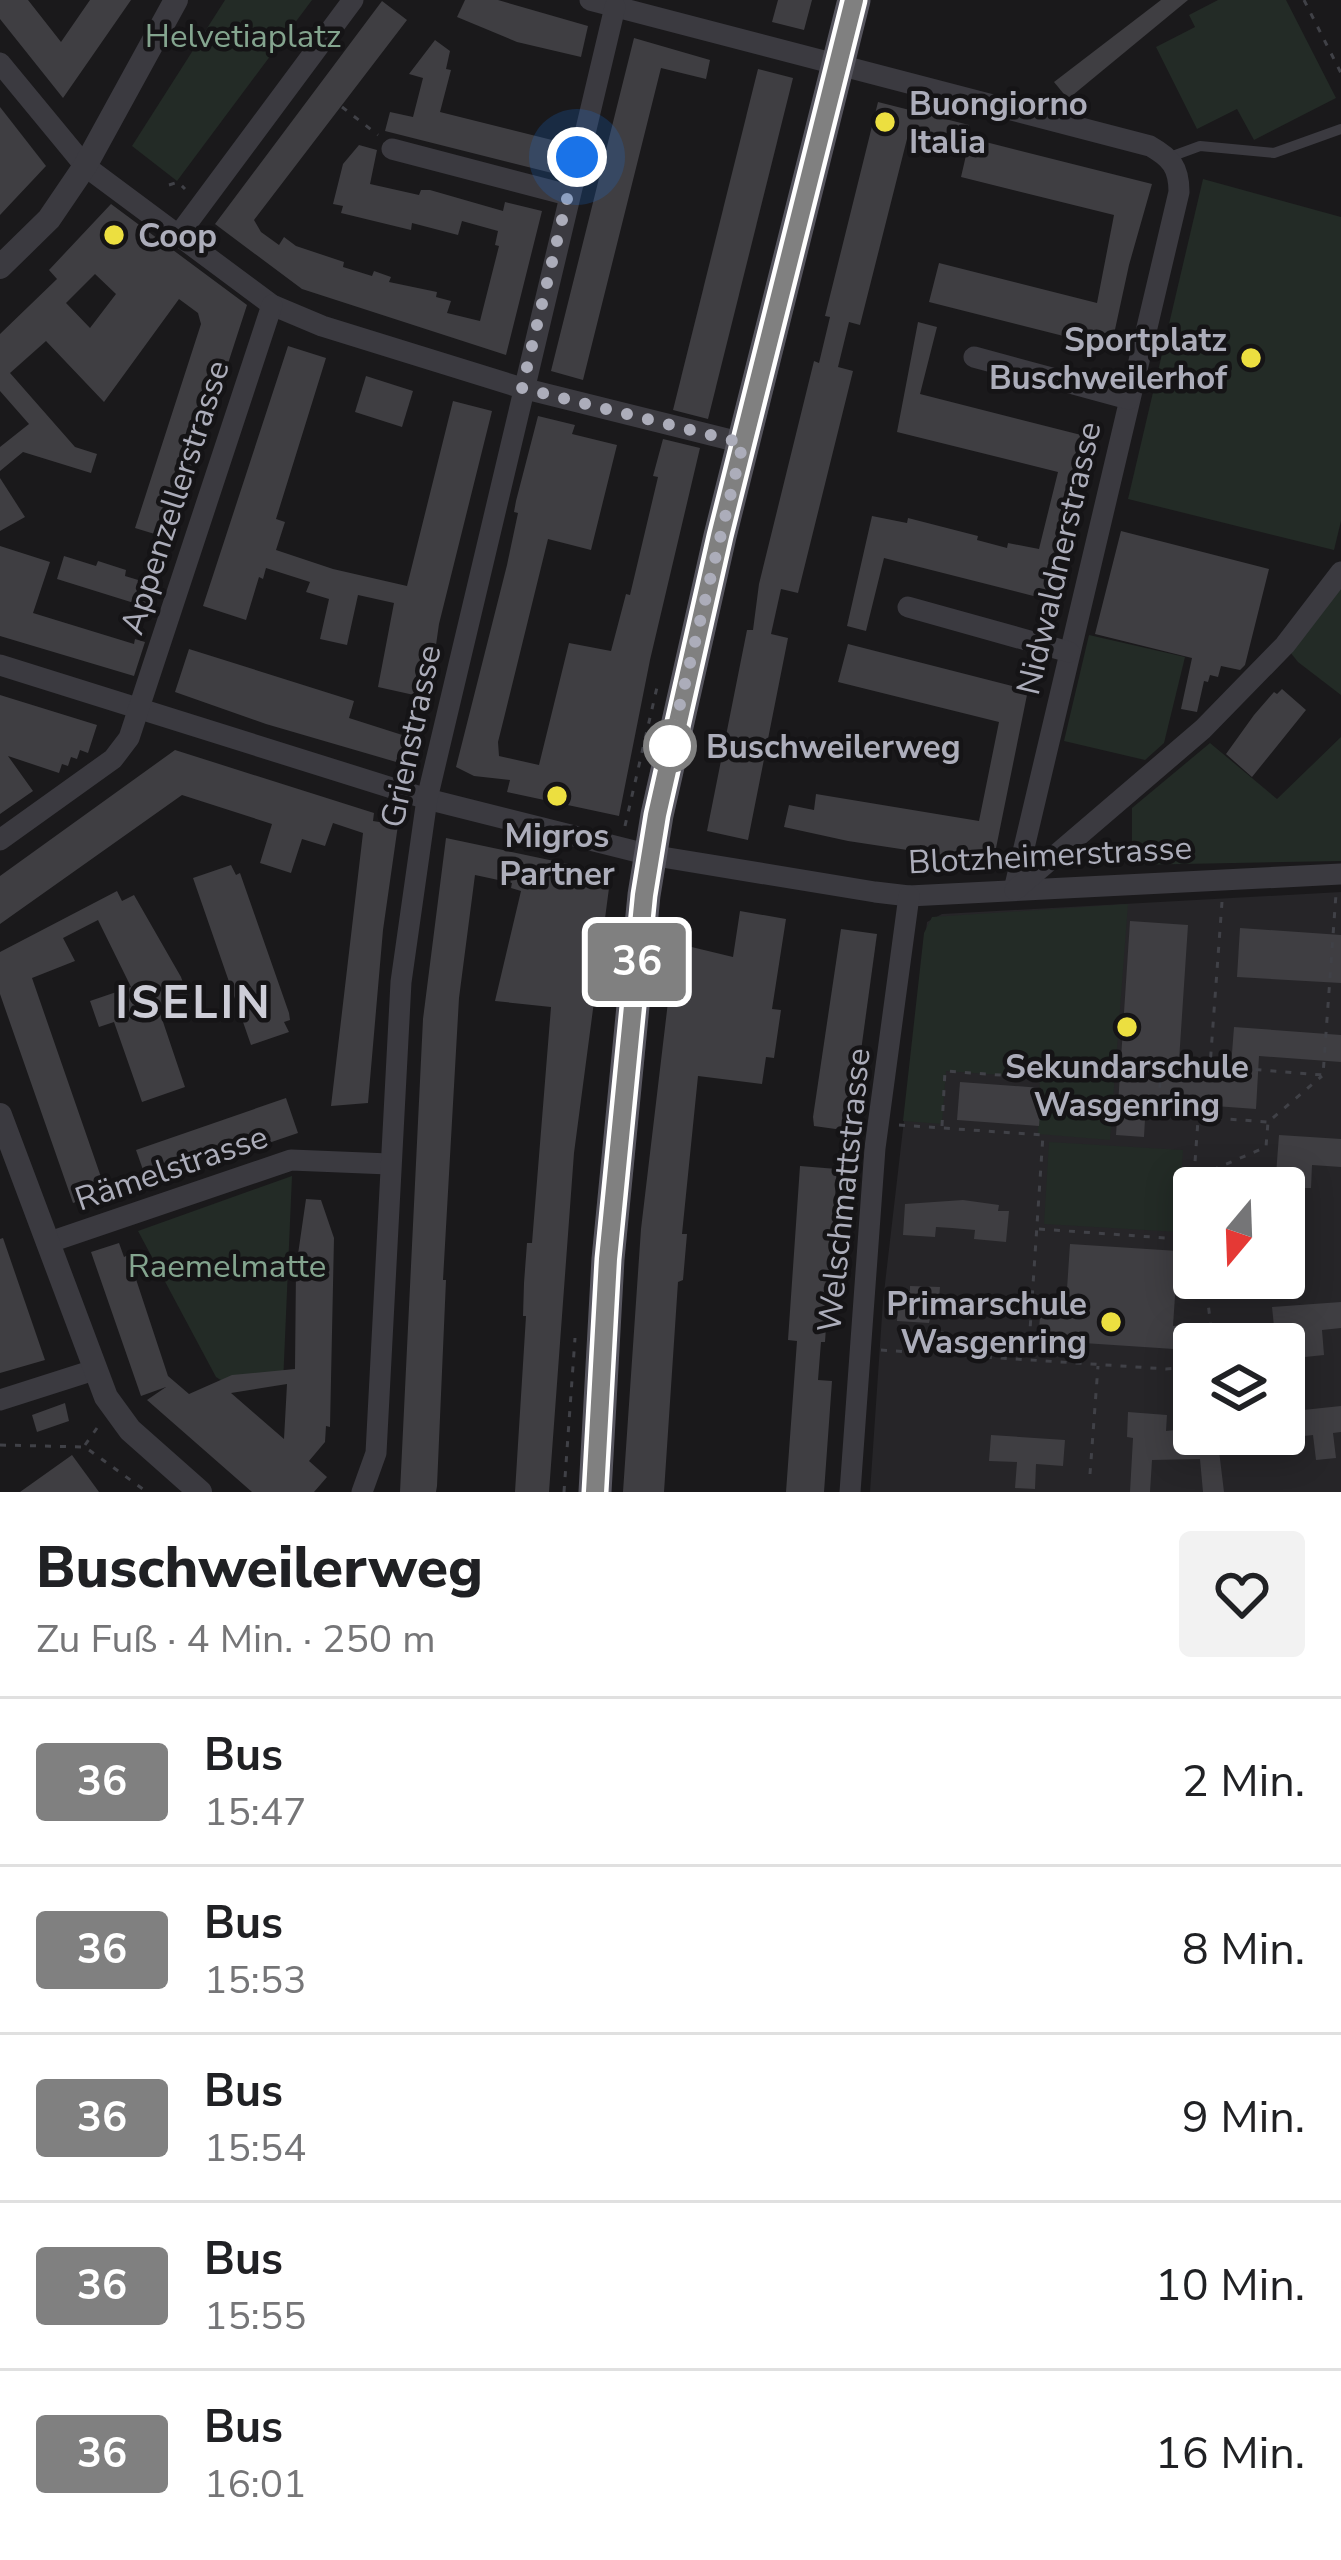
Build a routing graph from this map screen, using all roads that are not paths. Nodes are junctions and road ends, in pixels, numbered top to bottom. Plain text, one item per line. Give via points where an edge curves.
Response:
1 (176, 0) edge
2 (352, 0) edge
3 (590, 0) edge
4 (854, 0) edge
5 (615, 7) junction
6 (0, 63) edge
7 (838, 65) junction
8 (1341, 129) edge
9 (392, 149) dead end
10 (1170, 157) junction
11 (86, 166) junction
12 (568, 194) junction
13 (180, 233) junction
14 (0, 267) edge
15 (272, 305) junction
16 (974, 358) dead end
17 (522, 388) junction
18 (1129, 399) junction
19 (743, 443) junction
20 (1341, 572) edge
21 (908, 607) dead end
22 (1069, 652) junction
23 (0, 665) edge
24 (139, 710) junction
25 (427, 799) junction
26 (0, 840) edge
27 (650, 855) junction
28 (1339, 874) edge
29 (1015, 890) junction
30 (909, 896) junction
31 (0, 1115) edge
32 (389, 1164) junction
33 (47, 1243) junction
34 (94, 1370) junction
35 (0, 1400) edge
36 (200, 1492) edge
37 (362, 1492) edge
38 (595, 1492) edge
39 (850, 1492) edge

1 - 11 street
2 - 13 street
3 - 5 street
4 - 7 main road
5 - 7 street
5 - 12 street, Grienstrasse
6 - 11 street
7 - 10 street
7 - 19 main road
8 - 10 lane via 1274,153 1200,146
9 - 12 street
10 - 18 street, Nidwaldnerstrasse via 1179,192
11 - 13 street
11 - 14 street via 49,219
12 - 17 street, Grienstrasse
13 - 15 street
15 - 17 street
15 - 24 street, Appenzellerstrasse
16 - 18 street
17 - 19 street
17 - 25 street, Grienstrasse
18 - 22 street, Nidwaldnerstrasse
19 - 27 main road
20 - 29 street via 1285,645 1203,729
21 - 22 street
22 - 29 street, Nidwaldnerstrasse
23 - 24 street, Blotzheimerstrasse
24 - 25 street, Blotzheimerstrasse
24 - 26 street, Appenzellerstrasse via 113,759
25 - 27 street, Blotzheimerstrasse
25 - 32 street, Grienstrasse via 401,982
27 - 30 street, Blotzheimerstrasse
27 - 38 main road via 608,1259
28 - 29 street, Blotzheimerstrasse
29 - 30 street, Blotzheimerstrasse
30 - 39 street, Welschmattstrasse via 879,1123
31 - 33 street
32 - 33 street, Rämelstrasse via 291,1160
32 - 37 street, Grienstrasse via 376,1453
33 - 34 street
34 - 35 street
34 - 36 street via 114,1411

